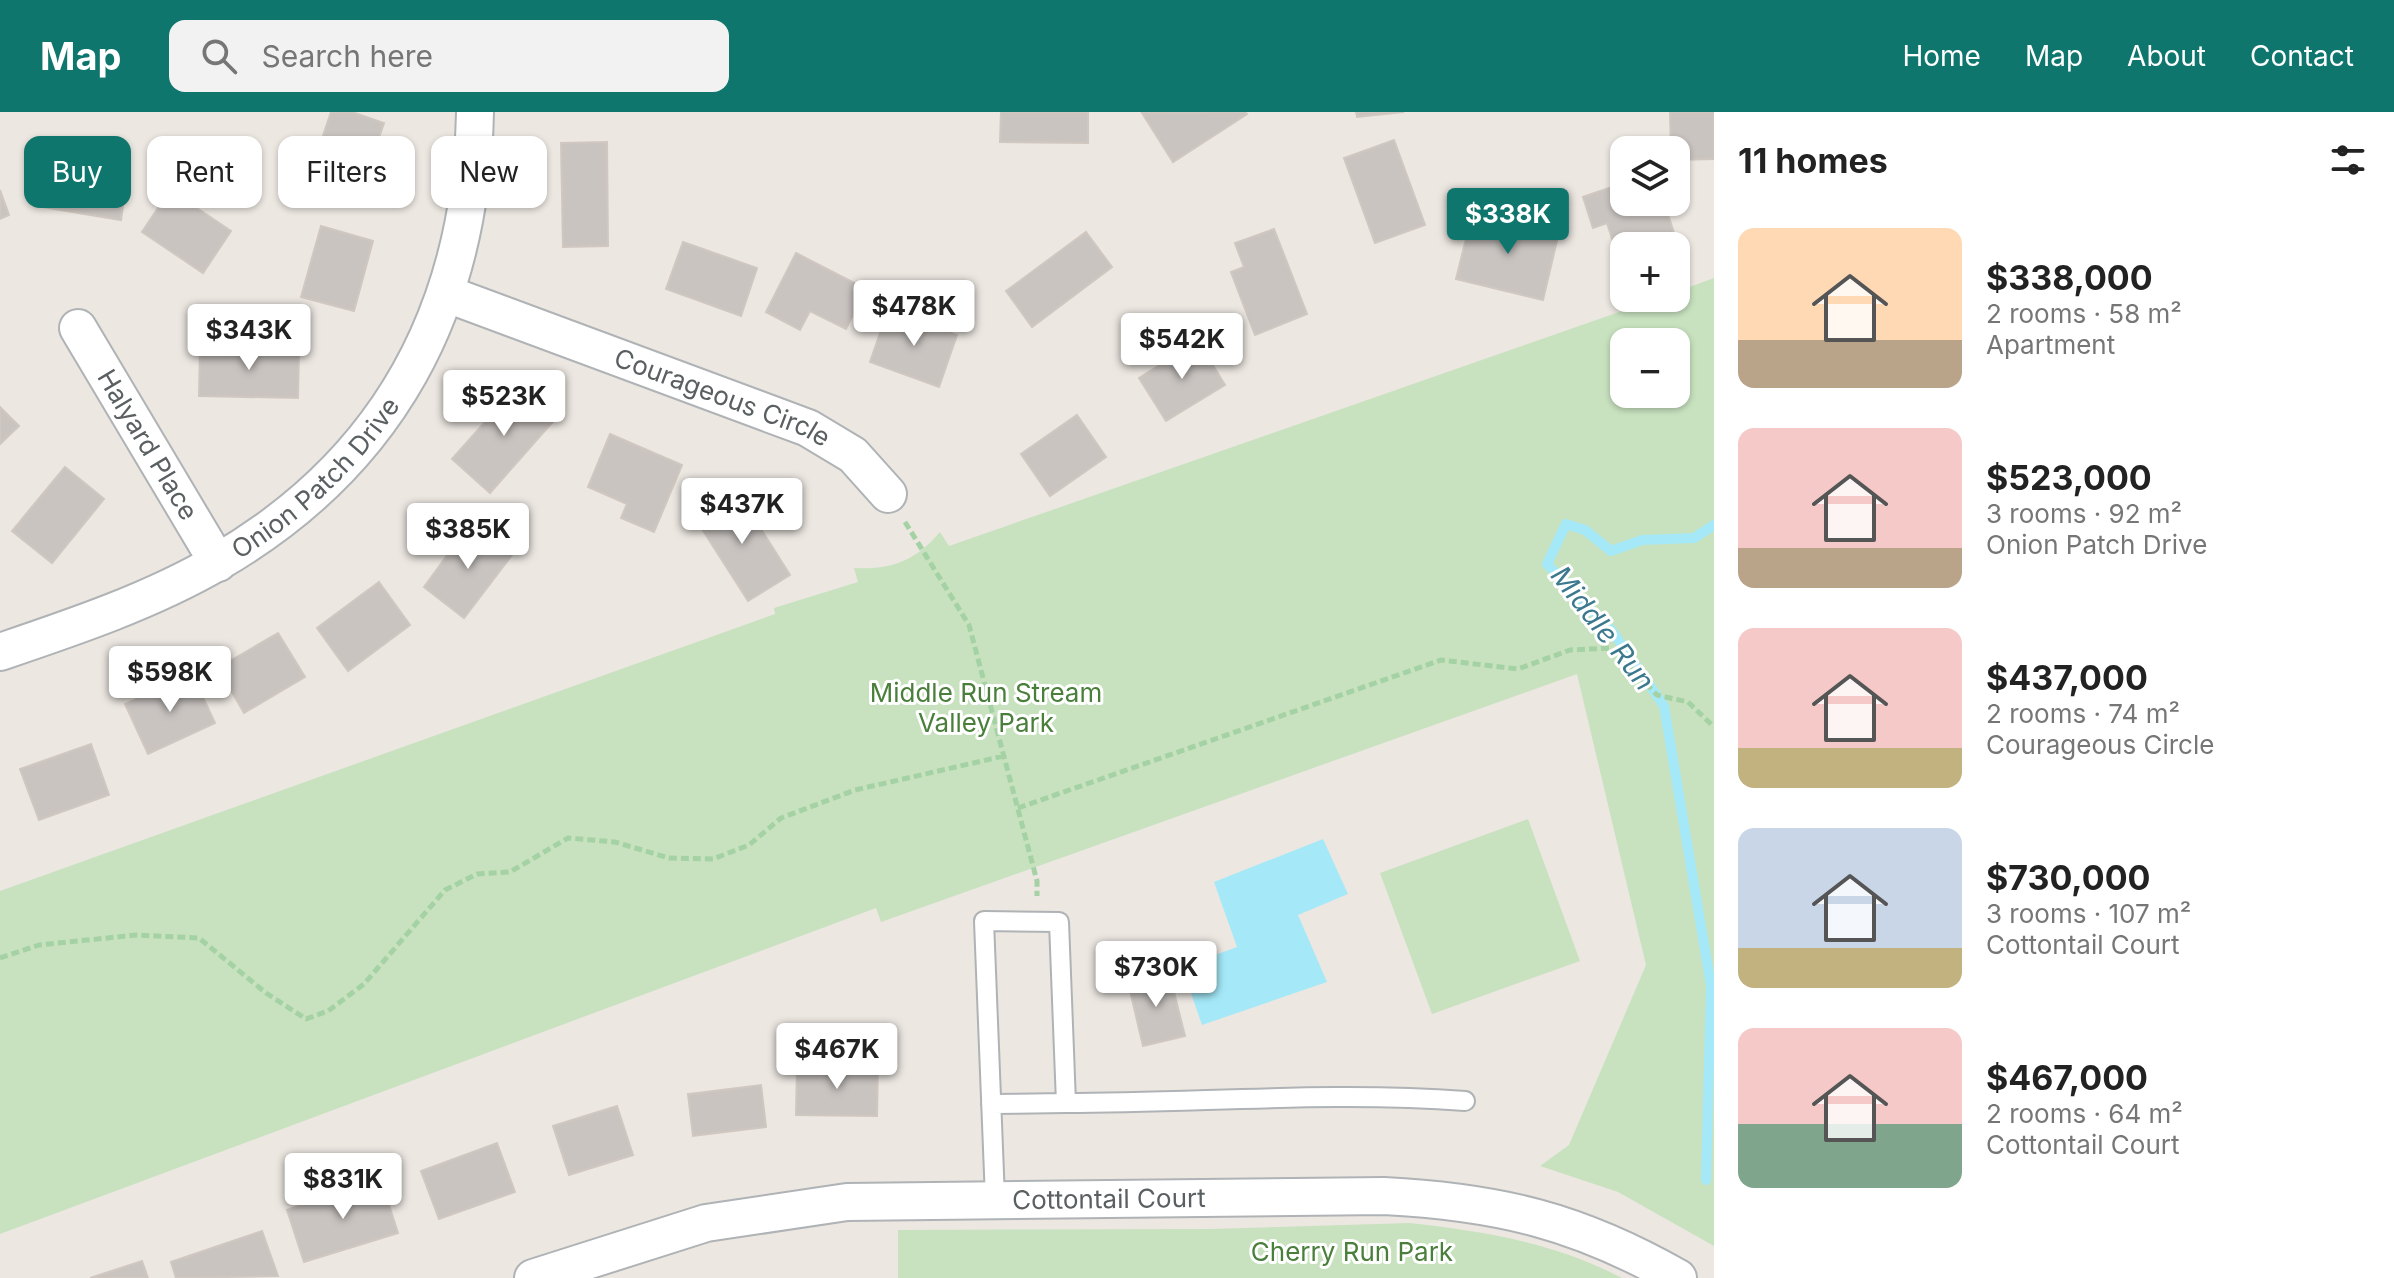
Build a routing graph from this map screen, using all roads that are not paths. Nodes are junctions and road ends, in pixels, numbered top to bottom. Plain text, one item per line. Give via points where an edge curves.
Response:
1 (475, 112) edge
2 (447, 294) junction
3 (78, 328) dead end
4 (888, 494) road end
5 (218, 563) junction
6 (0, 652) edge
7 (1465, 1101) dead end
8 (1066, 1103) junction
9 (991, 1104) junction
10 (995, 1199) junction
11 (533, 1278) edge
12 (1678, 1278) edge

1 - 2 street, Onion Patch Drive via 463,232
2 - 4 street, Courageous Circle via 808,428 853,455
2 - 5 street, Onion Patch Drive via 400,389 344,463 280,522
3 - 5 street, Halyard Place
5 - 6 street, Onion Patch Drive via 146,598
7 - 8 lane via 1317,1095 1194,1103
8 - 9 lane
8 - 9 lane via 1059,922 984,921
9 - 10 lane
10 - 11 street, Cottontail Court via 847,1202 774,1211 651,1238
10 - 12 street, Cottontail Court via 1458,1200 1552,1220

